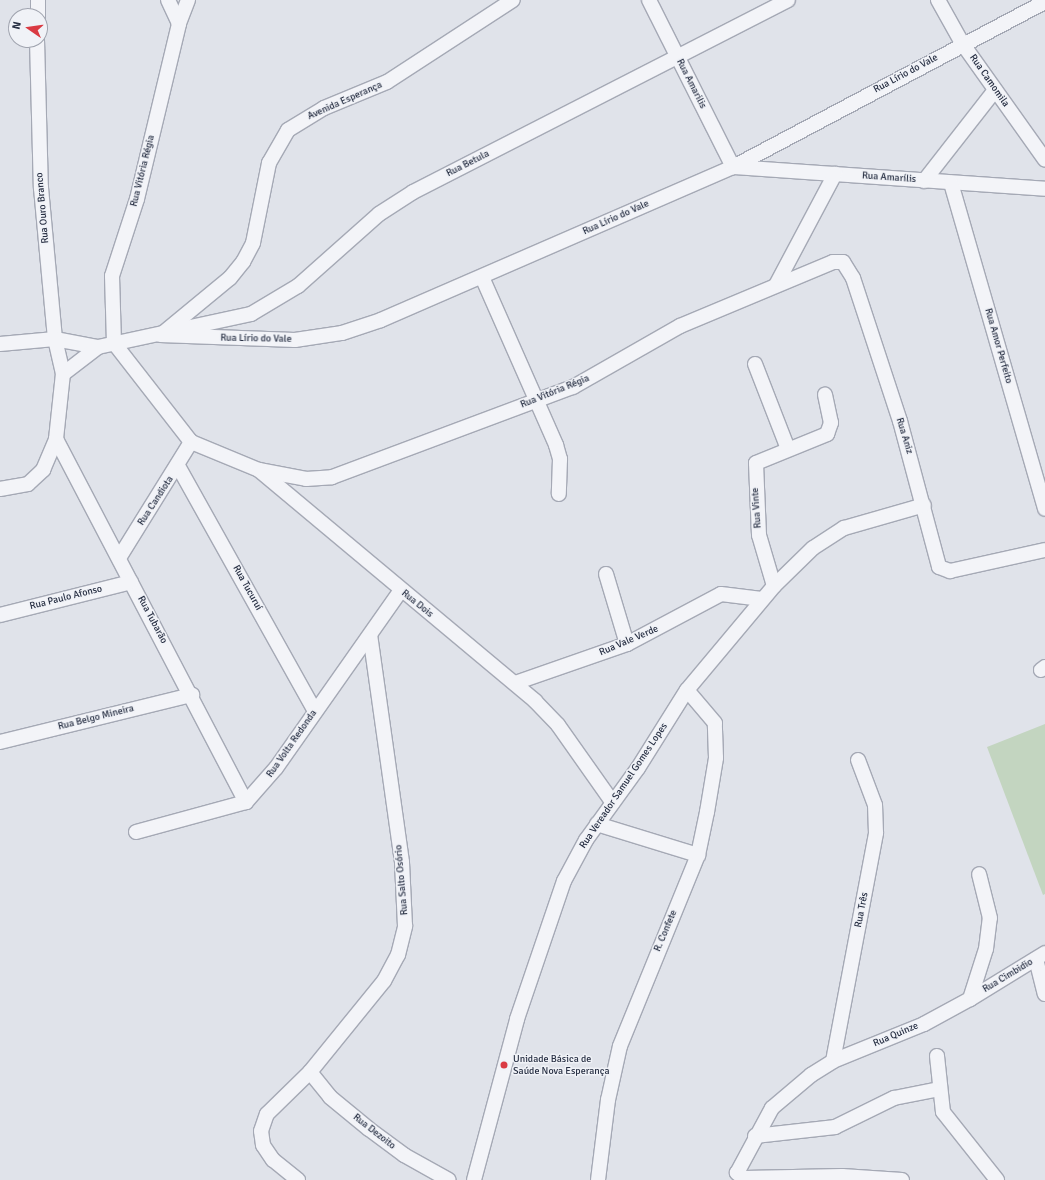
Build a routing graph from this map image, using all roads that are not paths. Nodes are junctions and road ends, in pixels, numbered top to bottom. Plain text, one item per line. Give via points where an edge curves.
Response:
1 (168, 0) edge
2 (188, 0) edge
3 (513, 0) edge
4 (648, 0) edge
5 (788, 0) edge
6 (938, 0) edge
7 (1045, 2) edge
8 (179, 24) junction
9 (962, 43) junction
10 (37, 48) edge
11 (678, 58) junction
12 (995, 90) junction
13 (1045, 160) edge
14 (733, 167) junction
15 (835, 174) junction
16 (924, 181) junction
17 (951, 183) junction
18 (1045, 189) edge
19 (482, 277) junction
20 (853, 278) joint
21 (776, 285) junction
22 (160, 335) junction
23 (55, 339) junction
24 (0, 344) edge
25 (114, 344) junction
26 (98, 347) junction
27 (755, 364) dead end
28 (63, 374) junction
29 (825, 395) dead end
30 (535, 401) junction
31 (56, 439) junction
32 (191, 442) junction
33 (788, 449) junction
34 (178, 466) junction
35 (259, 470) junction
36 (0, 489) edge
37 (559, 494) dead end
38 (924, 505) junction
39 (1045, 509) edge
40 (1045, 550) edge
41 (119, 558) junction
42 (606, 574) dead end
43 (131, 582) junction
44 (774, 586) junction
45 (400, 590) junction
46 (762, 599) junction
47 (0, 615) edge
48 (370, 635) junction
49 (627, 644) junction
50 (515, 684) junction
51 (687, 690) junction
52 (192, 695) junction
53 (315, 711) junction
54 (0, 742) edge
55 (858, 760) dead end
56 (246, 802) junction
57 (613, 803) junction
58 (597, 824) junction
59 (136, 832) dead end
60 (698, 855) junction
61 (979, 874) dead end
62 (1040, 956) edge
63 (1045, 994) edge
64 (970, 1000) junction
65 (937, 1056) dead end
66 (833, 1061) junction
67 (310, 1072) junction
68 (940, 1089) junction
69 (755, 1136) junction
70 (298, 1180) edge
71 (449, 1180) edge
72 (474, 1180) edge
73 (598, 1180) edge
74 (902, 1180) edge
75 (997, 1180) edge

1 - 8 street
2 - 8 street, Rua Vitória Régia
3 - 22 street, Avenida Esperança via 387,82 324,108 288,130 271,158 253,242 243,262 230,278
4 - 11 street, Rua Amarilis
5 - 11 street, Rua Betula
6 - 9 street, Rua Camomila
7 - 9 street, Rua Lírio do Vale
8 - 25 street, Rua Vitória Régia via 137,199 112,276
9 - 12 street, Rua Camomila
9 - 14 street, Rua Lírio do Vale
10 - 23 street, Rua Ouro Branco via 39,156
11 - 14 street, Rua Amarilis
11 - 22 street, Rua Betula via 397,201 309,278 270,305 231,319
12 - 13 street, Rua Camomila
12 - 16 street
14 - 15 street, Rua Amarílis
14 - 19 street, Rua Lírio do Vale
15 - 16 street, Rua Amarílis
15 - 21 street
16 - 17 street, Rua Amarílis
17 - 18 street, Rua Amarílis
17 - 39 street, Rua Amor Perfeito
19 - 22 street, Rua Lírio do Vale via 381,320 316,337 273,342
19 - 30 street
20 - 21 street, Rua Vitória Régia via 843,262 834,262
20 - 38 street, Rua Aniz
21 - 30 street, Rua Vitória Régia via 680,326 585,381
22 - 25 street
23 - 24 street
23 - 26 street
23 - 28 street, Rua Ouro Branco
25 - 26 street
25 - 32 street
26 - 28 street
27 - 33 street
28 - 31 street, Rua Ouro Branco
29 - 33 street, Rua Vinte via 829,432
30 - 35 street, Rua Vitória Régia via 324,479
30 - 37 street via 558,452
31 - 36 street, Rua Ouro Branco via 36,479
31 - 41 street, Rua Tubarão
32 - 34 street, Rua Candiota
32 - 35 street, Rua Dois
33 - 44 street, Rua Vinte via 758,461 755,466 759,535
34 - 41 street, Rua Candiota
34 - 53 street, Rua Tucuruí
35 - 45 street, Rua Dois
38 - 40 street, Rua Aniz via 939,568 950,571 969,568
38 - 44 street, Rua Vereador Samuel Gomes Lopes via 875,516 838,531 813,548
41 - 43 street, Rua Tubarão
42 - 49 street
43 - 47 street, Rua Paulo Afonso
43 - 52 street, Rua Tubarão
44 - 46 street, Rua Vereador Samuel Gomes Lopes
45 - 48 street, Rua Volta Redonda
45 - 50 street, Rua Dois
46 - 49 street, Rua Vale Verde via 722,594
46 - 51 street, Rua Vereador Samuel Gomes Lopes
48 - 53 street, Rua Volta Redonda
48 - 67 street, Rua Salto Osório via 402,862 405,926 398,955 388,975
49 - 50 street, Rua Vale Verde
50 - 57 street, Rua Dois via 558,725
51 - 57 street, Rua Vereador Samuel Gomes Lopes
51 - 60 street, R. Confete via 708,712 717,738
52 - 54 street, Rua Belgo Mineira
52 - 56 street, Rua Tubarão
53 - 56 street, Rua Volta Redonda via 276,768
55 - 66 street, Rua Três via 875,805 876,833
56 - 59 street
57 - 58 street, Rua Vereador Samuel Gomes Lopes
58 - 60 street
58 - 72 street, Rua Vereador Samuel Gomes Lopes via 564,880 517,1019
60 - 73 street, R. Confete via 620,1046 608,1100
61 - 64 street via 990,918 986,949
62 - 63 street
62 - 64 street, Rua Cimbidio
64 - 66 street, Rua Quinze via 924,1024
65 - 68 street
66 - 69 street, Rua Quinze via 781,1098
67 - 70 street, Rua Salto Osório via 273,1105 261,1131 268,1154
67 - 71 street, Rua Dezoito via 330,1097 369,1129 404,1155
68 - 69 street via 894,1098 835,1126
68 - 75 street via 946,1117
69 - 74 street, Rua Quinze via 737,1173 744,1178 842,1176

